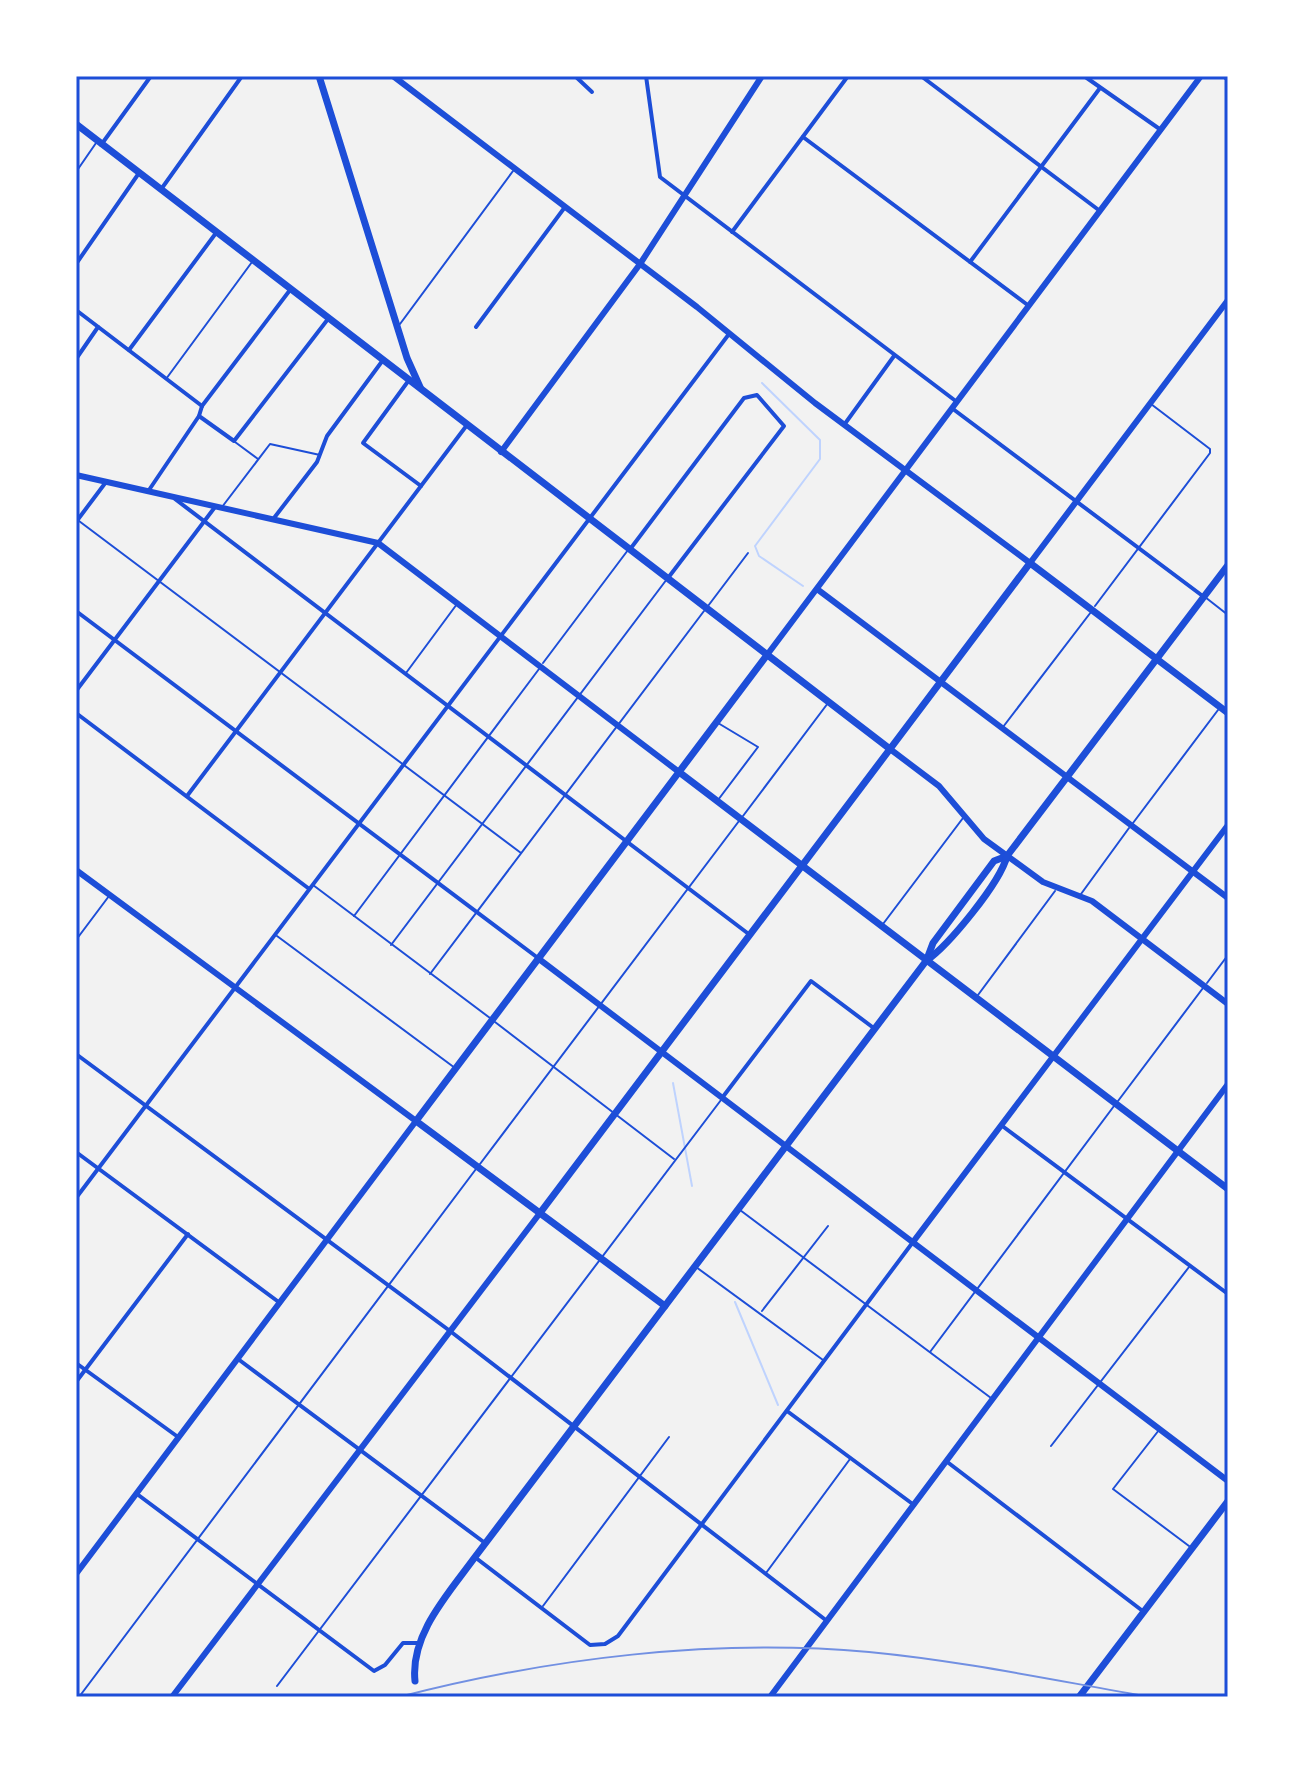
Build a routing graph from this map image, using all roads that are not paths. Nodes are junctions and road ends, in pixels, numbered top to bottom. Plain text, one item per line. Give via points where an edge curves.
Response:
1 (151, 76) edge
2 (242, 76) edge
3 (319, 76) edge
4 (393, 76) edge
5 (575, 76) edge
6 (646, 76) edge
7 (762, 76) edge
8 (848, 76) edge
9 (921, 76) edge
10 (1084, 76) edge
11 (1201, 76) edge
12 (1100, 88) junction
13 (592, 92) dead end
14 (76, 124) edge
15 (1161, 130) junction
16 (803, 137) junction
17 (99, 143) junction
18 (1040, 168) junction
19 (515, 169) junction
20 (76, 172) edge
21 (139, 173) junction
22 (161, 190) junction
23 (686, 196) junction
24 (565, 207) junction
25 (1100, 211) junction
26 (732, 232) junction
27 (216, 233) junction
28 (253, 261) junction
29 (970, 262) junction
30 (76, 264) edge
31 (640, 264) junction
32 (290, 290) junction
33 (1228, 300) edge
34 (1029, 306) junction
35 (76, 310) edge
36 (328, 319) junction
37 (98, 327) junction
38 (476, 327) dead end
39 (397, 328) junction
40 (729, 334) junction
41 (128, 350) junction
42 (894, 356) junction
43 (76, 359) edge
44 (383, 360) junction
45 (166, 379) junction
46 (410, 380) junction
47 (421, 389) junction
48 (1150, 403) junction
49 (202, 406) junction
50 (954, 406) junction
51 (199, 416) junction
52 (467, 425) junction
53 (844, 425) junction
54 (234, 441) junction
55 (501, 452) junction
56 (321, 455) junction
57 (258, 459) junction
58 (906, 470) junction
59 (76, 475) edge
60 (106, 482) junction
61 (421, 486) junction
62 (148, 490) junction
63 (170, 495) junction
64 (1077, 501) junction
65 (219, 506) junction
66 (274, 519) junction
67 (588, 519) junction
68 (77, 521) edge
69 (205, 521) junction
70 (378, 543) junction
71 (1138, 548) junction
72 (629, 549) junction
73 (748, 553) dead end
74 (1030, 563) junction
75 (1228, 565) edge
76 (668, 578) junction
77 (160, 581) junction
78 (817, 589) junction
79 (1204, 597) junction
80 (458, 603) junction
81 (706, 608) junction
82 (1092, 610) junction
83 (76, 611) edge
84 (325, 613) junction
85 (1228, 615) edge
86 (499, 635) junction
87 (115, 640) junction
88 (767, 655) junction
89 (1157, 659) junction
90 (541, 667) junction
91 (281, 671) junction
92 (406, 674) junction
93 (941, 681) junction
94 (76, 691) edge
95 (579, 695) junction
96 (829, 702) junction
97 (447, 704) junction
98 (1220, 707) junction
99 (76, 713) edge
100 (1228, 713) edge
101 (717, 722) junction
102 (617, 725) junction
103 (1003, 728) junction
104 (237, 730) junction
105 (489, 737) junction
106 (890, 749) junction
107 (402, 763) junction
108 (526, 765) junction
109 (679, 772) junction
110 (1067, 777) junction
111 (565, 794) junction
112 (187, 796) junction
113 (444, 796) junction
114 (717, 801) junction
115 (964, 817) junction
116 (740, 819) junction
117 (359, 821) junction
118 (481, 823) junction
119 (1131, 825) junction
120 (1228, 825) edge
121 (627, 841) junction
122 (401, 853) junction
123 (521, 853) junction
124 (1007, 856) junction
125 (802, 867) junction
126 (76, 870) edge
127 (1193, 872) junction
128 (438, 882) junction
129 (310, 886) junction
130 (1058, 887) junction
131 (689, 888) junction
132 (110, 895) junction
133 (1081, 895) junction
134 (1228, 898) edge
135 (476, 911) junction
136 (354, 916) junction
137 (881, 927) junction
138 (274, 933) junction
139 (750, 935) junction
140 (1142, 939) junction
141 (76, 940) edge
142 (391, 945) junction
143 (1228, 955) edge
144 (539, 959) junction
145 (926, 961) junction
146 (430, 974) junction
147 (234, 986) junction
148 (1205, 986) junction
149 (974, 999) junction
150 (1228, 1004) edge
151 (600, 1005) junction
152 (492, 1020) junction
153 (875, 1029) junction
154 (661, 1052) junction
155 (76, 1054) edge
156 (1053, 1058) junction
157 (552, 1067) junction
158 (456, 1069) junction
159 (1228, 1084) edge
160 (722, 1098) junction
161 (1115, 1104) junction
162 (145, 1105) junction
163 (614, 1115) junction
164 (416, 1121) junction
165 (1001, 1125) junction
166 (786, 1147) junction
167 (76, 1152) edge
168 (1178, 1152) junction
169 (677, 1158) junction
170 (478, 1166) junction
171 (98, 1168) junction
172 (1064, 1173) junction
173 (1228, 1189) edge
174 (76, 1198) edge
175 (739, 1209) junction
176 (540, 1213) junction
177 (1127, 1220) junction
178 (828, 1226) dead end
179 (188, 1234) junction
180 (327, 1240) junction
181 (913, 1242) junction
182 (803, 1257) junction
183 (602, 1258) junction
184 (695, 1266) junction
185 (1189, 1266) junction
186 (387, 1285) junction
187 (976, 1290) junction
188 (1228, 1294) edge
189 (280, 1303) junction
190 (867, 1305) junction
191 (665, 1306) junction
192 (762, 1312) junction
193 (450, 1331) junction
194 (1039, 1338) junction
195 (930, 1352) junction
196 (238, 1359) junction
197 (825, 1361) junction
198 (76, 1363) edge
199 (85, 1369) junction
200 (511, 1377) junction
201 (76, 1382) edge
202 (1099, 1383) junction
203 (993, 1399) junction
204 (298, 1404) junction
205 (787, 1411) junction
206 (573, 1428) junction
207 (1160, 1429) junction
208 (178, 1437) junction
209 (669, 1437) dead end
210 (1051, 1446) dead end
211 (360, 1449) junction
212 (851, 1458) junction
213 (946, 1461) junction
214 (638, 1477) junction
215 (1228, 1481) edge
216 (136, 1493) junction
217 (422, 1496) junction
218 (1228, 1501) edge
219 (914, 1505) junction
220 (701, 1525) junction
221 (197, 1539) junction
222 (485, 1543) junction
223 (1192, 1549) junction
224 (475, 1557) junction
225 (76, 1574) edge
226 (765, 1574) junction
227 (256, 1585) junction
228 (541, 1608) junction
229 (1144, 1612) junction
230 (827, 1621) junction
231 (318, 1630) junction
232 (419, 1643) junction
233 (415, 1681) dead end
234 (277, 1686) dead end
235 (79, 1697) edge
236 (172, 1697) edge
237 (770, 1697) edge
238 (1079, 1697) edge

1 - 17 street
2 - 22 street
3 - 39 main road
4 - 19 street
5 - 13 street
6 - 23 street via 657,173
7 - 23 street
8 - 16 street
9 - 18 street
10 - 12 street
11 - 15 street
12 - 15 street
12 - 18 street
14 - 17 main road
15 - 25 street
16 - 26 street
16 - 29 street
17 - 20 lane
17 - 21 main road
18 - 25 street
18 - 29 street
19 - 24 street
19 - 39 lane
21 - 22 main road
21 - 30 street
22 - 27 main road
23 - 26 street
23 - 31 street
24 - 31 street
24 - 38 street
25 - 34 street
26 - 42 street
27 - 28 main road
27 - 41 street
28 - 32 main road
28 - 45 lane
29 - 34 street
31 - 40 street
31 - 55 street
32 - 36 main road
32 - 49 street
33 - 48 street
34 - 50 street
35 - 37 street
36 - 44 main road
36 - 54 street
37 - 41 street
37 - 43 street
39 - 47 main road
40 - 53 street
40 - 67 street
41 - 45 street
42 - 50 street
42 - 53 street
44 - 46 main road
44 - 56 street via 327,436
45 - 49 street
46 - 47 main road
46 - 61 street via 363,443
47 - 52 main road
48 - 64 street
48 - 71 lane via 1210,453
49 - 51 street
50 - 58 street
50 - 64 street
51 - 54 street
51 - 62 street
52 - 55 main road
52 - 61 street
53 - 58 street
54 - 57 lane
55 - 67 main road
56 - 57 lane via 270,444
56 - 66 street
57 - 65 lane
58 - 74 street
58 - 78 street
59 - 60 street
60 - 62 street
60 - 68 street
61 - 70 street
62 - 63 street
63 - 65 street
63 - 69 street
64 - 71 street
64 - 74 street
65 - 66 street
65 - 69 street
66 - 70 street
67 - 72 main road
67 - 86 street
68 - 77 lane
69 - 77 street
69 - 84 street
70 - 80 street
70 - 84 street
71 - 79 street
71 - 82 lane
72 - 76 main road
72 - 76 street via 744,398 757,395 784,426
72 - 90 lane
73 - 81 lane
74 - 82 main road
74 - 93 main road
75 - 79 main road
76 - 81 main road
76 - 95 lane
77 - 87 street
77 - 91 lane
78 - 88 street
78 - 93 street
79 - 85 lane
79 - 89 main road
80 - 86 street
80 - 92 lane
81 - 88 main road
81 - 102 lane
82 - 89 main road
82 - 103 lane
83 - 87 street
84 - 91 street
84 - 92 street
86 - 90 street
86 - 97 street
87 - 94 street
87 - 104 street
88 - 96 main road
88 - 101 main road
89 - 98 main road
89 - 110 main road
90 - 95 street
90 - 105 lane
91 - 104 street
91 - 107 lane
92 - 97 street
93 - 103 street
93 - 106 main road
95 - 102 street
95 - 108 lane
96 - 106 main road
96 - 116 lane
97 - 105 street
97 - 107 street
98 - 100 main road
98 - 119 lane
99 - 112 street
101 - 109 main road
101 - 114 lane via 758,747
102 - 109 street
102 - 111 lane
103 - 110 street
104 - 112 street
104 - 117 street
105 - 108 street
105 - 113 lane
106 - 115 street via 939,786
106 - 125 main road
107 - 113 lane
107 - 117 street
108 - 111 street
108 - 118 lane
109 - 114 main road
109 - 121 main road
110 - 119 street
110 - 124 main road
111 - 121 street
111 - 123 lane
112 - 129 street
113 - 118 lane
113 - 122 lane
114 - 116 main road
115 - 124 street
115 - 137 lane
116 - 125 main road
116 - 131 lane
117 - 122 street
117 - 129 street
118 - 123 lane
118 - 128 lane
119 - 127 street
119 - 133 lane
120 - 127 street
121 - 131 street
121 - 144 main road
122 - 128 street
122 - 136 lane
123 - 135 lane
124 - 130 street
124 - 145 main road via 941,950
125 - 137 main road
125 - 139 main road
126 - 132 street
127 - 134 street
127 - 140 street
128 - 135 street
128 - 142 lane
129 - 136 lane
129 - 138 street
130 - 133 street
130 - 149 lane
131 - 139 street
131 - 151 lane
132 - 141 lane
132 - 147 street
133 - 140 street
135 - 144 street
135 - 146 lane
136 - 142 lane
137 - 145 main road
138 - 147 street
138 - 158 lane
139 - 154 main road
140 - 148 street
140 - 156 street
142 - 146 lane
143 - 148 lane
144 - 151 street
144 - 152 main road
145 - 149 main road
145 - 153 main road
146 - 152 lane
147 - 162 street
147 - 164 street
148 - 150 street
148 - 161 lane
149 - 156 main road
151 - 154 street
151 - 157 lane
152 - 157 lane
152 - 158 main road
153 - 160 street via 811,981
153 - 166 main road
154 - 160 street
154 - 163 main road
155 - 162 street
156 - 161 main road
156 - 165 street
157 - 163 lane
157 - 170 lane
158 - 164 main road
159 - 168 street
160 - 166 street
160 - 169 lane
161 - 168 main road
161 - 172 lane
162 - 171 street
162 - 180 street
163 - 169 lane
163 - 176 main road
164 - 170 main road
164 - 180 street
165 - 172 street
165 - 181 street
166 - 175 main road
166 - 181 street
167 - 171 street
168 - 173 main road
168 - 177 street
169 - 183 lane
170 - 176 main road
170 - 186 lane
171 - 174 street
171 - 179 street
172 - 177 street
172 - 187 lane
175 - 182 lane
175 - 184 main road
176 - 183 main road
176 - 193 street
177 - 185 street
177 - 194 street
178 - 182 lane
179 - 189 street
179 - 199 street
180 - 186 street
180 - 189 street
181 - 187 street
181 - 190 street
182 - 190 lane
182 - 192 lane
183 - 191 main road
183 - 200 lane
184 - 191 main road
184 - 192 lane
185 - 188 street
185 - 202 lane
186 - 193 street
186 - 204 lane
187 - 194 street
187 - 195 lane
189 - 196 street
190 - 195 lane
190 - 197 street
191 - 206 main road
192 - 197 lane
193 - 200 street
193 - 211 street
194 - 202 street
194 - 203 street
195 - 203 lane
196 - 204 street
196 - 208 street
197 - 205 street
198 - 199 street
199 - 201 street
199 - 208 street
200 - 206 street
200 - 217 lane
202 - 207 street
202 - 210 lane
203 - 213 street
204 - 211 street
204 - 221 lane
205 - 212 street
205 - 220 street
206 - 214 street
206 - 222 main road
207 - 215 street
207 - 223 lane via 1113,1489
208 - 216 street
209 - 214 lane
211 - 217 street
211 - 227 street
212 - 219 street
212 - 226 lane
213 - 219 street
213 - 229 street
214 - 220 street
214 - 228 lane
216 - 221 street
216 - 225 street
217 - 222 street
217 - 231 lane
218 - 223 main road
219 - 230 street
220 - 226 street
220 - 228 street via 622,1632 605,1644 590,1645
221 - 227 street
221 - 235 lane
222 - 224 main road
223 - 229 main road
224 - 228 street
224 - 232 main road
226 - 230 street
227 - 231 street
227 - 236 street
229 - 238 main road
230 - 237 street
231 - 232 street via 374,1671 403,1643
231 - 234 lane
232 - 233 main road

